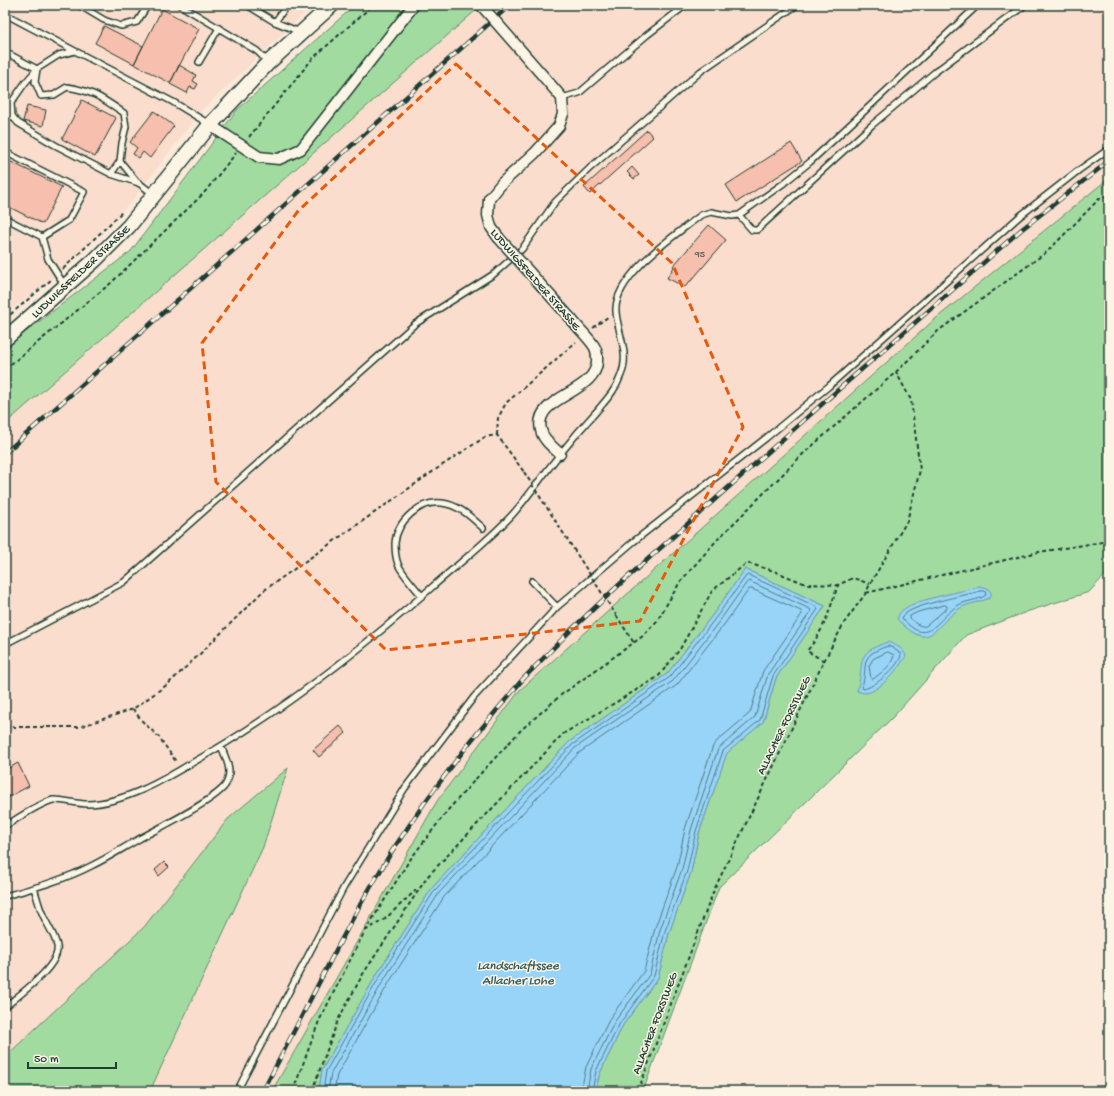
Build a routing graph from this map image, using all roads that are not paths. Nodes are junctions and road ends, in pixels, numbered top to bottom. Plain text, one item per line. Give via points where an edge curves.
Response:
1 (79, 5) edge
2 (153, 5) edge
3 (180, 5) edge
4 (247, 5) edge
5 (287, 5) edge
6 (332, 5) edge
7 (414, 5) edge
8 (481, 5) edge
9 (686, 5) edge
10 (797, 5) edge
11 (978, 5) edge
12 (1025, 5) edge
13 (5, 14) edge
14 (275, 22) junction
15 (219, 28) junction
16 (301, 32) junction
17 (75, 51) junction
18 (5, 52) edge
19 (199, 62) dead end
20 (268, 63) junction
21 (37, 69) junction
22 (562, 98) junction
23 (5, 100) edge
24 (12, 103) junction
25 (210, 125) junction
26 (1109, 149) edge
27 (5, 152) edge
28 (120, 161) junction
29 (111, 174) junction
30 (139, 184) junction
31 (154, 196) junction
32 (738, 215) junction
33 (5, 218) edge
34 (42, 237) junction
35 (65, 287) junction
36 (5, 339) edge
37 (560, 454) junction
38 (483, 528) dead end
39 (532, 581) dead end
40 (422, 596) junction
41 (556, 607) junction
42 (5, 644) edge
43 (221, 746) junction
44 (5, 826) edge
45 (34, 888) junction
46 (5, 896) edge
47 (5, 1007) edge
48 (237, 1091) edge

1 - 2 lane via 104,20 121,26 137,22 146,8
3 - 15 lane
4 - 14 lane
5 - 14 lane
6 - 16 street, LUDWIGSFELDER STRASSE
7 - 25 street via 301,149 279,159 259,157
8 - 22 street, bridge
9 - 22 lane via 646,34 579,94
10 - 42 lane via 701,71 560,197 522,249 494,274 415,324 124,582
11 - 32 lane via 810,162
12 - 32 lane via 935,72 757,230 752,230
13 - 17 lane
14 - 16 lane
15 - 19 lane
15 - 20 lane via 257,51
16 - 20 street, LUDWIGSFELDER STRASSE
17 - 21 lane via 59,55
17 - 25 lane via 173,102
18 - 21 lane
20 - 25 street, LUDWIGSFELDER STRASSE
21 - 24 lane
21 - 28 lane via 35,82 41,96 54,94 67,87 84,90 124,113 126,127
22 - 37 street, LUDWIGSFELDER STRASSE, bridge via 563,114 559,126 535,153 502,182 489,199 488,215 491,227 498,238 572,320 588,332 594,346 597,360 593,374 582,385 550,405 541,420 540,430
23 - 24 lane
24 - 29 lane via 12,116 18,123
25 - 31 street, LUDWIGSFELDER STRASSE
26 - 41 lane via 1020,216 830,386 639,537
27 - 34 lane via 84,192 69,220
28 - 29 lane
28 - 30 lane
29 - 30 lane
30 - 31 lane
31 - 35 street, LUDWIGSFELDER STRASSE via 129,226
32 - 37 lane via 711,212 701,215 645,260 632,274 622,290 616,311 623,346 623,372 616,388
33 - 34 lane
34 - 35 lane via 48,259
35 - 36 street, LUDWIGSFELDER STRASSE
37 - 40 lane via 511,516
38 - 40 lane via 467,513 455,506 441,503 425,504 411,514 400,528 395,543 398,565
39 - 41 lane
40 - 43 lane via 352,654 266,717
41 - 48 lane via 474,697 405,788 344,887
43 - 44 lane via 146,788 110,802 87,804 53,800
43 - 45 lane via 230,776 215,795 91,866
45 - 46 lane
45 - 47 lane via 42,914 54,936 57,953 52,964

